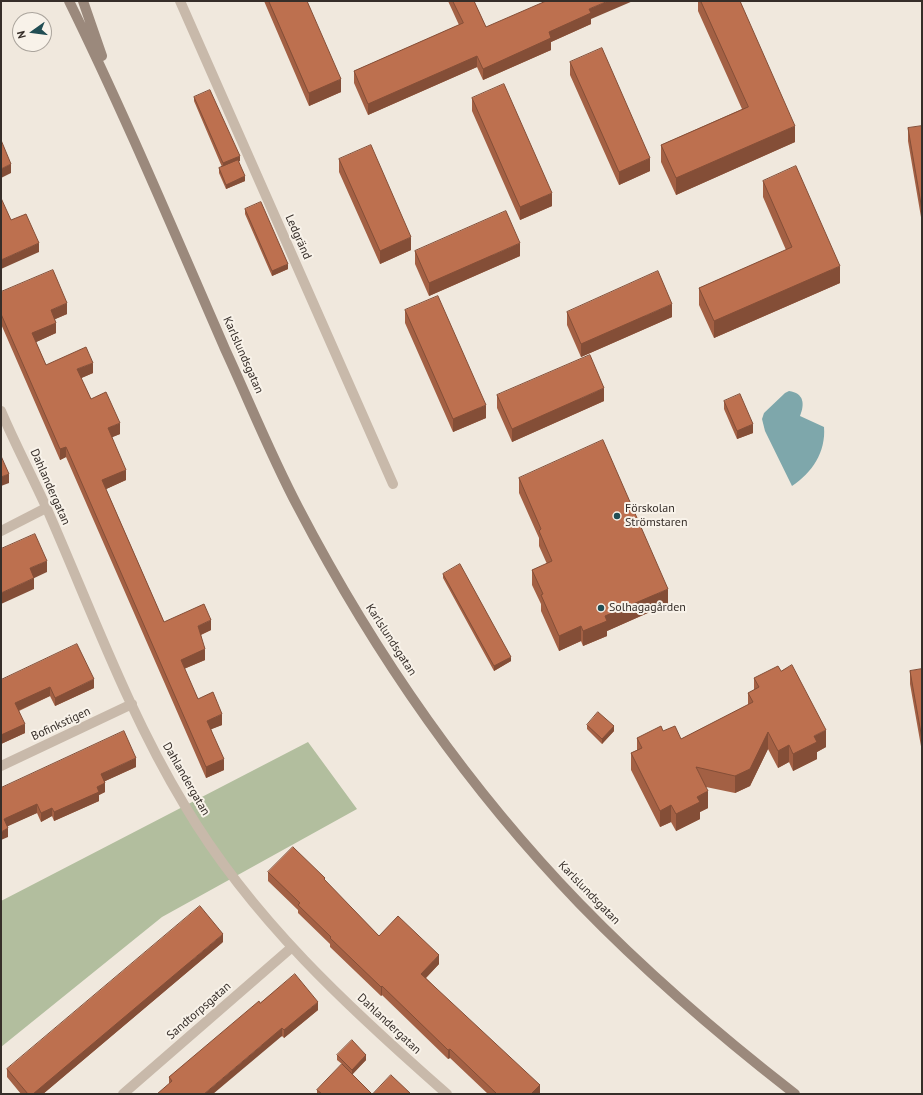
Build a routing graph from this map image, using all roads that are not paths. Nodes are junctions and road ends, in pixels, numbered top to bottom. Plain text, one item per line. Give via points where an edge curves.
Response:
1 (69, 1) edge
2 (83, 1) edge
3 (180, 1) edge
4 (115, 96) junction
5 (1, 411) edge
6 (393, 484) dead end
7 (46, 508) junction
8 (1, 531) edge
9 (132, 704) junction
10 (1, 766) edge
11 (291, 948) junction
12 (123, 1094) edge
13 (447, 1094) edge
14 (795, 1094) edge

1 - 4 main road, Karlslundsgatan
2 - 4 main road, Karlslundsgatan
3 - 6 street, Ledgränd
4 - 14 main road, Karlslundsgatan via 296,504 341,587 398,677 475,783 578,902 662,984
5 - 7 street, Dahlandergatan
7 - 8 street
7 - 9 street, Dahlandergatan
9 - 10 street, Bofinkstigen
9 - 11 street, Dahlandergatan via 148,741 185,807 247,895
11 - 12 street, Sandtorpsgatan
11 - 13 street, Dahlandergatan via 366,1023

